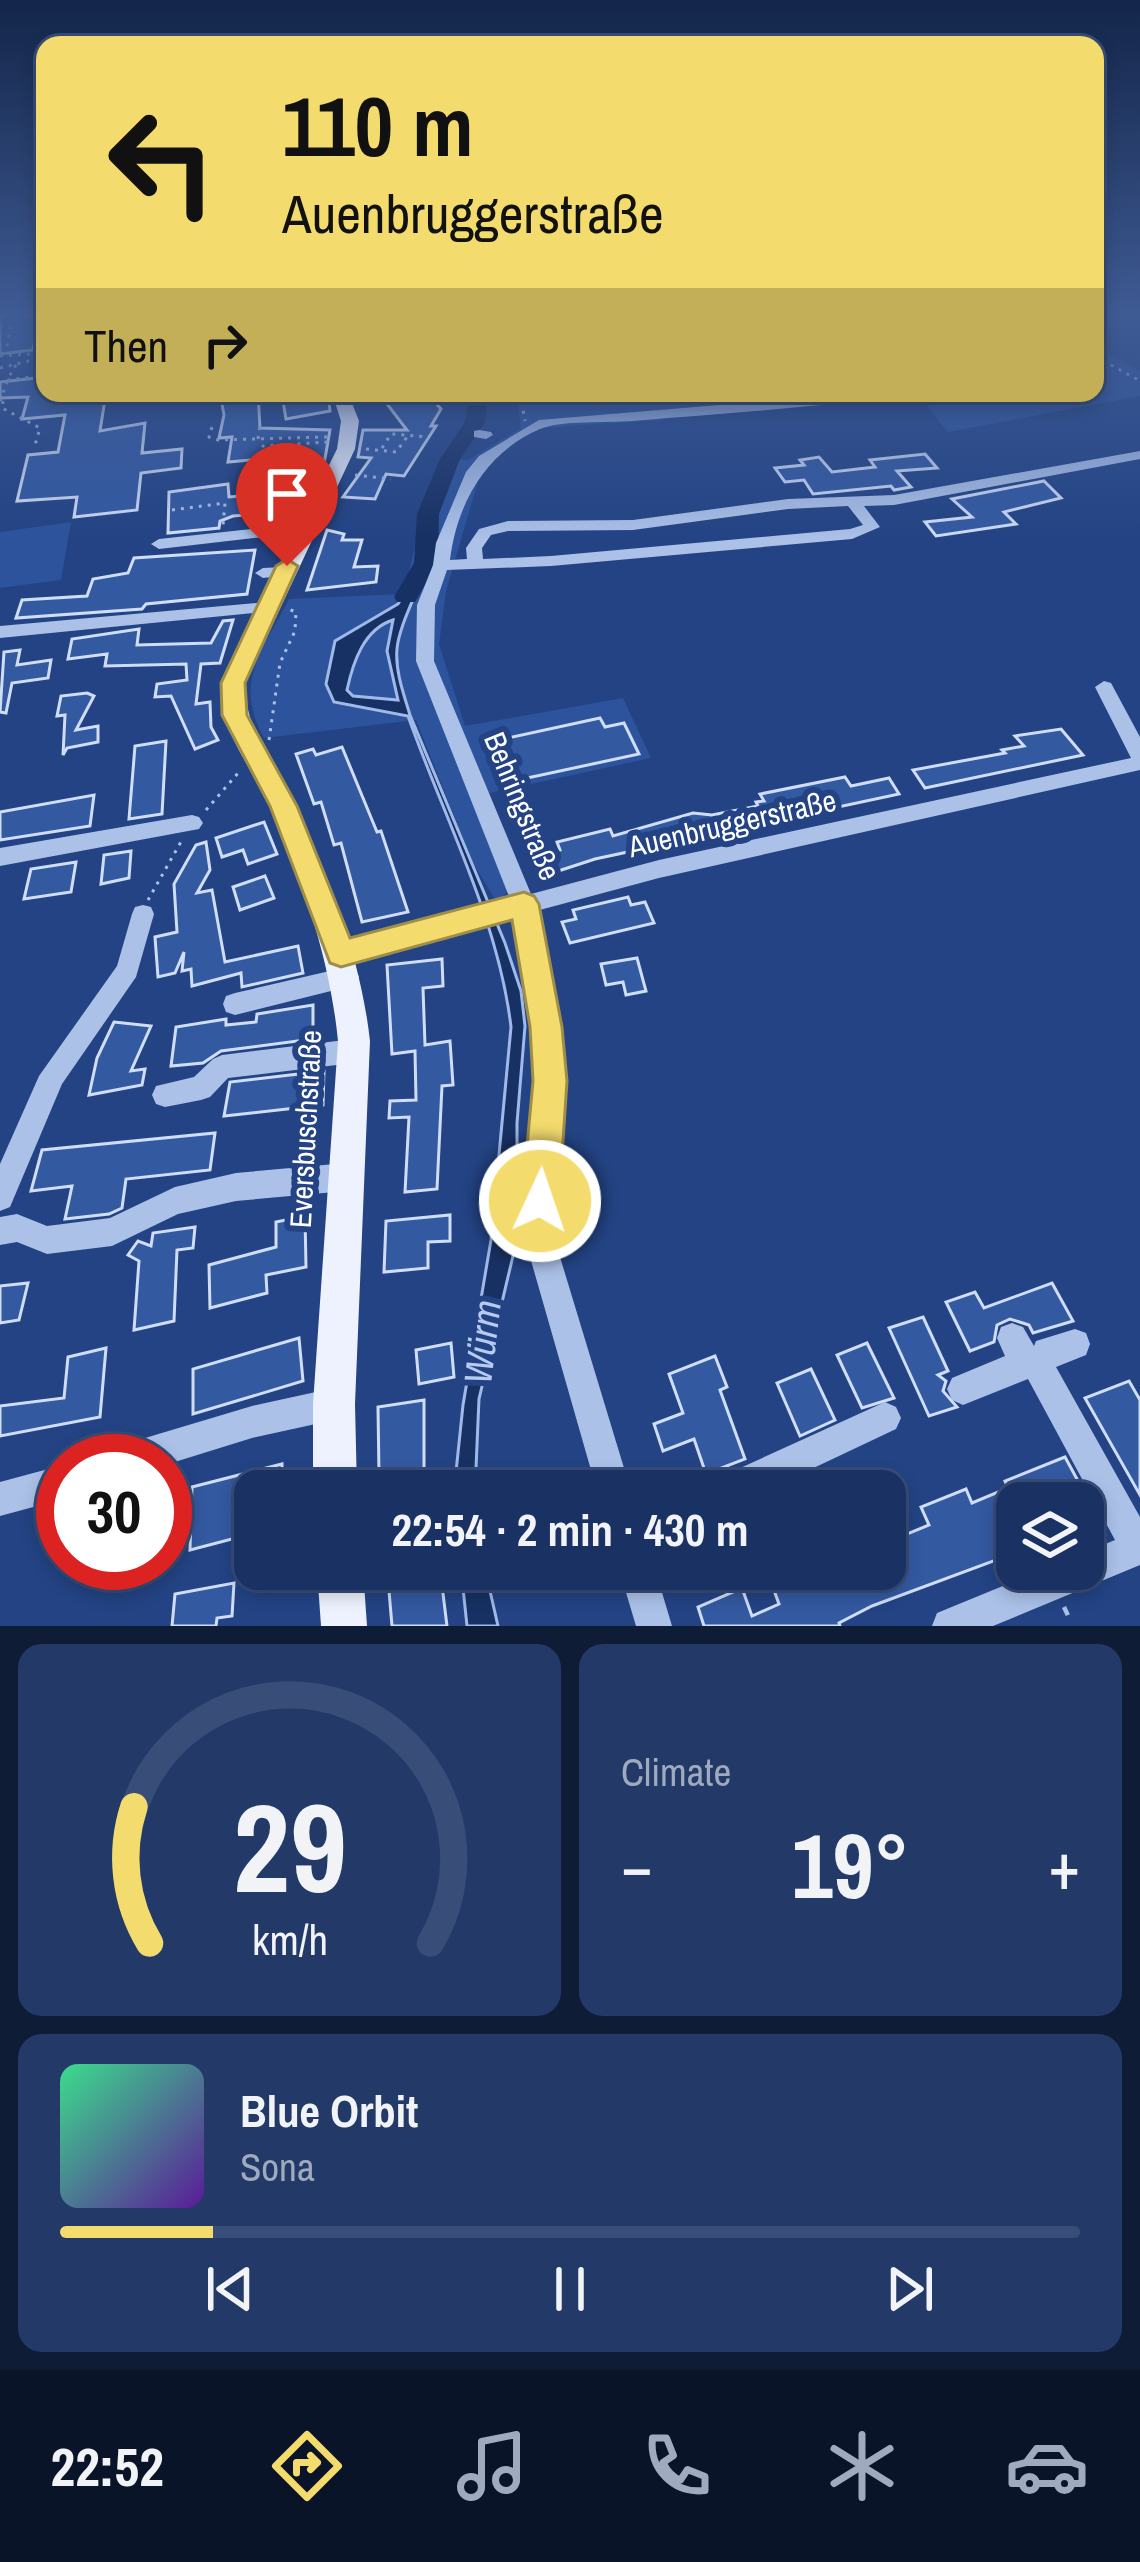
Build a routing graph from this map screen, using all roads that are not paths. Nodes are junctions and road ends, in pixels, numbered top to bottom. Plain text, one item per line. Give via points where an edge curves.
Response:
1 (830, 402) edge
2 (339, 405) edge
3 (1140, 455) edge
4 (853, 502) junction
5 (307, 528) junction
6 (159, 544) dead end
7 (475, 562) junction
8 (441, 565) junction
9 (268, 607) junction
10 (3, 631) edge
11 (0, 652) edge
12 (1104, 686) dead end
13 (1138, 764) edge
14 (192, 823) road end
15 (0, 857) edge
16 (515, 907) junction
17 (143, 914) road end
18 (344, 965) junction
19 (236, 1004) dead end
20 (353, 1051) junction
21 (165, 1095) dead end
22 (346, 1177) junction
23 (0, 1197) edge
24 (0, 1232) edge
25 (1075, 1344) dead end
26 (1026, 1357) junction
27 (963, 1389) dead end
28 (334, 1404) junction
29 (885, 1418) dead end
30 (192, 1440) edge
31 (335, 1470) edge
32 (608, 1470) edge
33 (773, 1470) edge
34 (36, 1489) edge
35 (0, 1499) edge
36 (1139, 1547) edge
37 (341, 1590) edge
38 (643, 1590) edge
39 (344, 1626) edge
40 (654, 1626) edge
41 (950, 1626) edge

1 - 8 street, Behringstraße via 526,429 471,475
2 - 5 main road, Eversbuschstraße via 348,451
3 - 4 street
4 - 7 street via 633,524 508,526 484,532
4 - 7 street via 872,527 852,534
5 - 6 street
5 - 9 main road, Eversbuschstraße via 274,572
7 - 8 street
8 - 16 street, Behringstraße via 426,605 425,661
9 - 10 street
9 - 18 main road, Eversbuschstraße via 232,691 235,715 284,806
10 - 11 street
12 - 13 street
13 - 16 street, Auenbruggerstraße
14 - 15 street
16 - 18 street, Auenbruggerstraße
16 - 32 street, Behringstraße via 546,1027 545,1257
17 - 23 street via 128,970 52,1076
18 - 19 street, Auenbruggerstraße
18 - 20 main road, Eversbuschstraße
20 - 21 street via 222,1066 201,1088
20 - 22 main road, Eversbuschstraße
22 - 24 street via 175,1201 112,1232 47,1240 16,1228
22 - 28 main road, Eversbuschstraße
25 - 26 street
26 - 27 street
26 - 36 street
28 - 30 street
28 - 31 main road, Eversbuschstraße
29 - 33 street
34 - 35 street
36 - 41 street
37 - 39 main road
38 - 40 street

